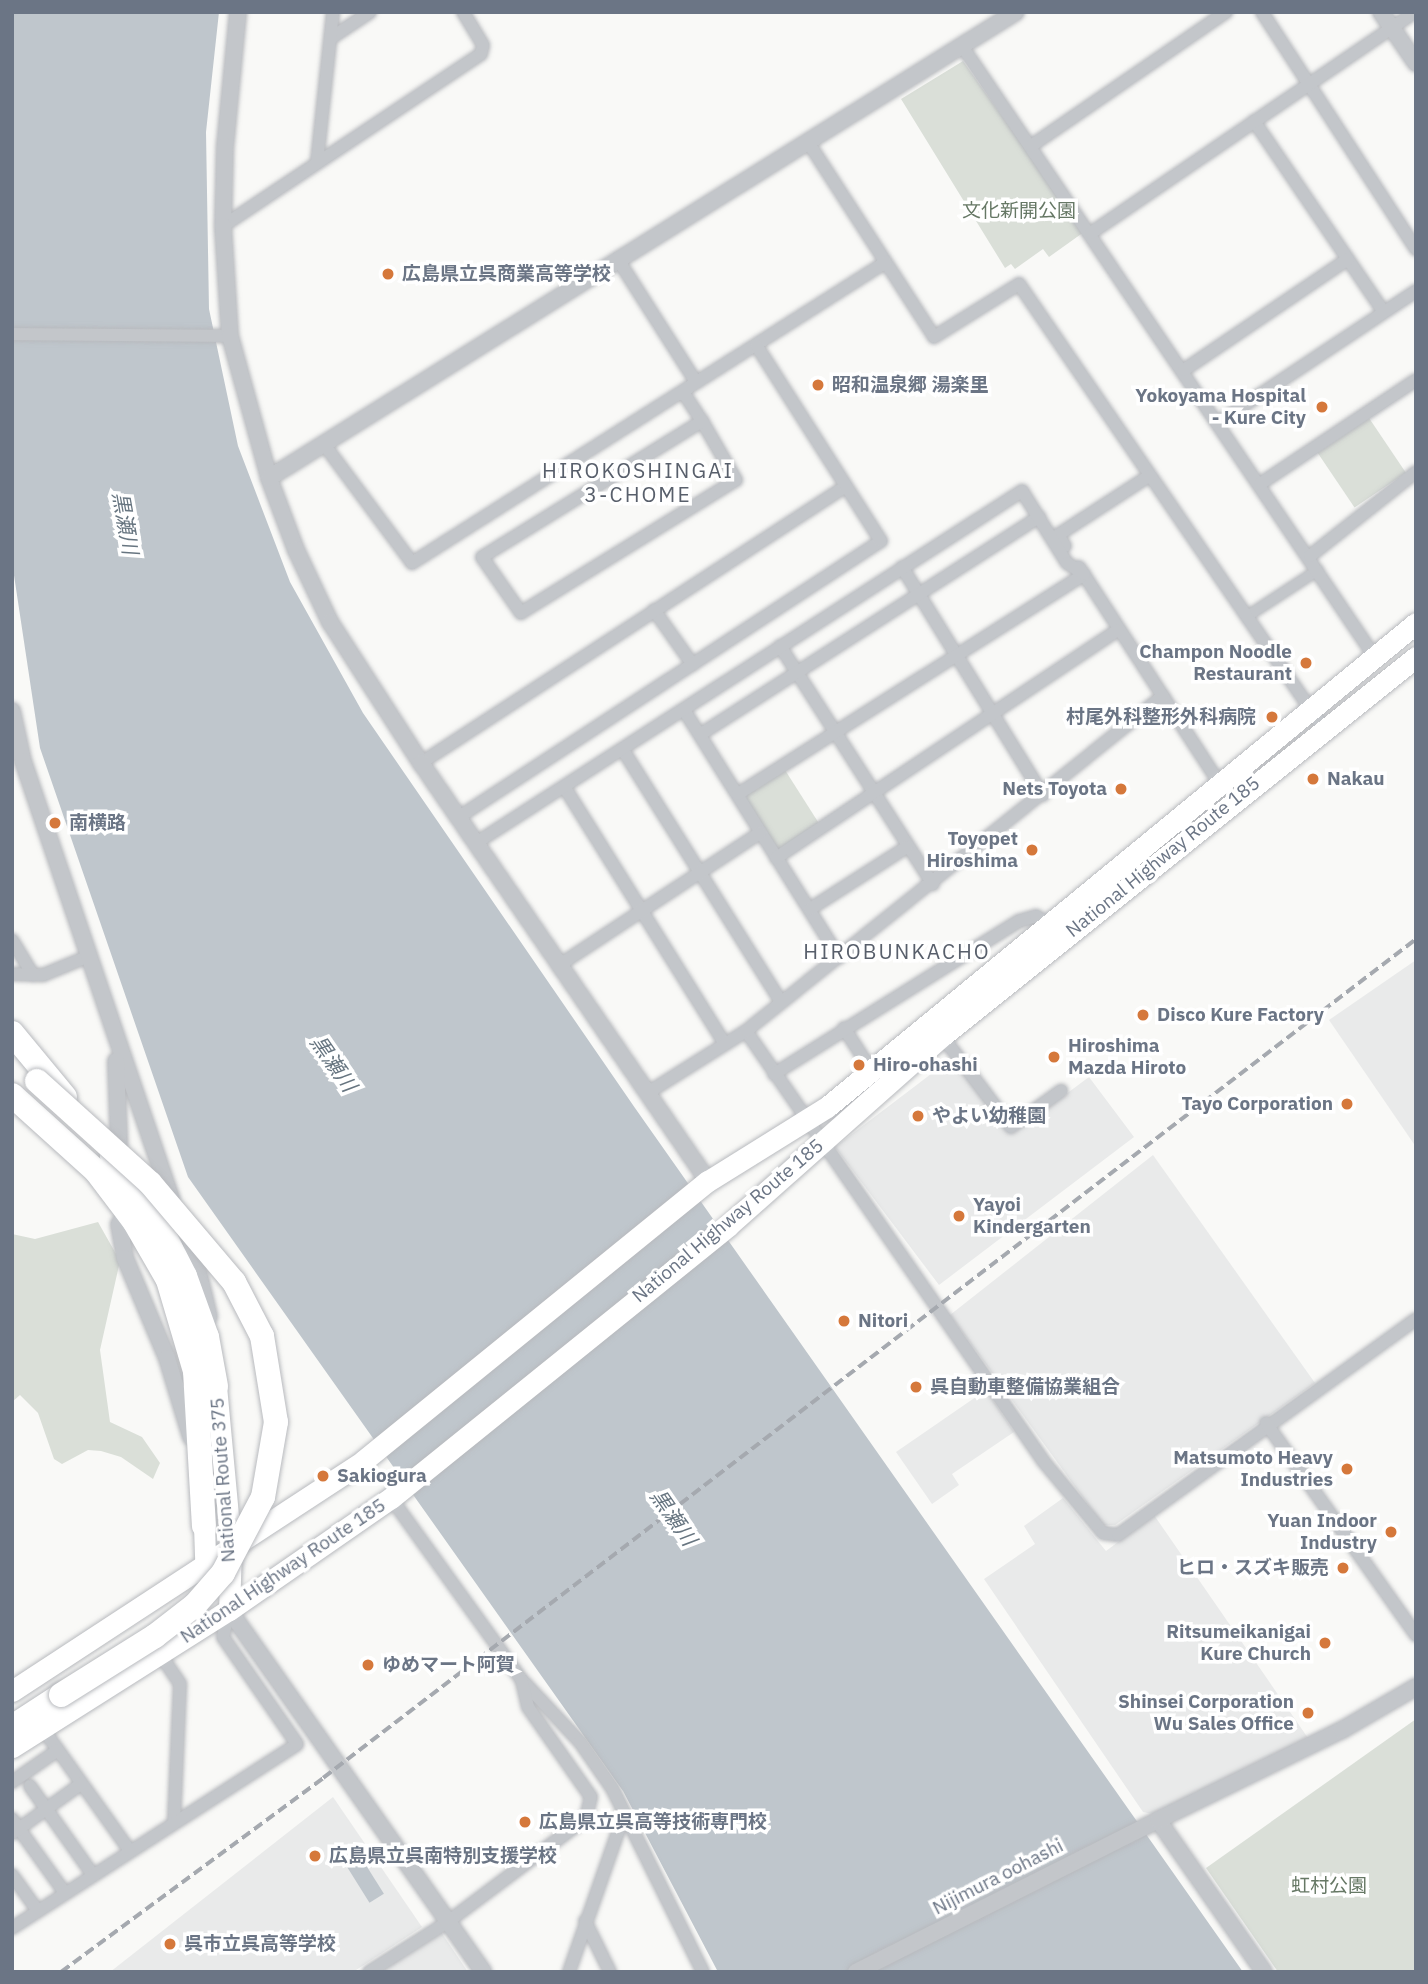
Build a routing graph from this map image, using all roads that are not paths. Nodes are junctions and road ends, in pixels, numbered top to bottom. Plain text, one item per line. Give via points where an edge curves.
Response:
1 (238, 12) edge
2 (333, 12) edge
3 (370, 12) edge
4 (463, 12) edge
5 (1016, 12) edge
6 (1226, 12) edge
7 (1262, 12) edge
8 (1381, 12) edge
9 (1415, 12) edge
10 (1392, 28) junction
11 (331, 38) junction
12 (962, 46) junction
13 (1416, 63) edge
14 (1309, 83) junction
15 (1254, 121) junction
16 (808, 142) junction
17 (1031, 146) junction
18 (317, 162) junction
19 (223, 226) junction
20 (1091, 233) junction
21 (1416, 248) edge
22 (617, 258) junction
23 (1348, 259) junction
24 (886, 262) junction
25 (1416, 291) edge
26 (1384, 312) junction
27 (12, 334) edge
28 (225, 335) junction
29 (757, 345) junction
30 (1184, 370) junction
31 (1416, 380) edge
32 (696, 382) junction
33 (683, 392) junction
34 (702, 421) junction
35 (1219, 422) junction
36 (323, 443) junction
37 (1416, 472) edge
38 (1149, 476) junction
39 (268, 478) junction
40 (1260, 484) junction
41 (846, 486) junction
42 (1039, 517) junction
43 (1310, 556) junction
44 (902, 567) junction
45 (1318, 570) junction
46 (1084, 574) junction
47 (920, 594) junction
48 (654, 610) junction
49 (1245, 617) junction
50 (1416, 623) edge
51 (1117, 631) junction
52 (780, 646) junction
53 (958, 655) junction
54 (1374, 656) junction
55 (1416, 657) edge
56 (693, 665) junction
57 (797, 672) junction
58 (1163, 696) junction
59 (684, 710) junction
60 (1309, 710) junction
61 (12, 711) edge
62 (992, 712) junction
63 (1324, 729) junction
64 (836, 733) junction
65 (701, 734) junction
66 (623, 750) junction
67 (17, 763) edge
68 (421, 763) junction
69 (1220, 784) junction
70 (565, 788) junction
71 (738, 794) junction
72 (876, 794) junction
73 (1043, 795) junction
74 (459, 817) junction
75 (760, 833) junction
76 (477, 843) junction
77 (907, 847) junction
78 (776, 858) junction
79 (700, 872) junction
80 (933, 884) junction
81 (643, 908) junction
82 (810, 909) junction
83 (1049, 924) junction
84 (12, 940) edge
85 (89, 956) junction
86 (839, 957) junction
87 (558, 966) junction
88 (12, 974) edge
89 (33, 975) junction
90 (781, 1002) junction
91 (110, 1015) junction
92 (844, 1028) junction
93 (746, 1031) junction
94 (12, 1033) edge
95 (942, 1036) junction
96 (725, 1044) junction
97 (12, 1060) edge
98 (871, 1070) junction
99 (774, 1074) junction
100 (22, 1086) edge
101 (1061, 1091) dead end
102 (646, 1094) junction
103 (807, 1121) junction
104 (823, 1140) junction
105 (119, 1143) dead end
106 (705, 1183) junction
107 (120, 1224) dead end
108 (1416, 1320) edge
109 (216, 1386) junction
110 (1266, 1423) junction
111 (396, 1493) junction
112 (204, 1526) junction
113 (231, 1548) junction
114 (205, 1564) junction
115 (229, 1611) junction
116 (1416, 1635) edge
117 (160, 1654) junction
118 (521, 1679) junction
119 (1416, 1687) edge
120 (58, 1690) junction
121 (12, 1691) edge
122 (12, 1712) edge
123 (12, 1727) edge
124 (43, 1729) junction
125 (12, 1747) edge
126 (58, 1750) junction
127 (12, 1782) edge
128 (81, 1784) junction
129 (30, 1786) dead end
130 (47, 1810) junction
131 (624, 1815) junction
132 (1158, 1820) junction
133 (174, 1823) junction
134 (14, 1828) edge
135 (130, 1852) junction
136 (12, 1875) edge
137 (93, 1875) junction
138 (65, 1894) junction
139 (38, 1911) junction
140 (585, 1920) junction
141 (449, 1921) junction
142 (12, 1928) edge
143 (369, 1972) edge
144 (483, 1972) edge
145 (569, 1972) edge
146 (610, 1972) edge
147 (703, 1972) edge
148 (856, 1972) edge
149 (1264, 1972) edge

1 - 19 street via 225,146
2 - 11 street
3 - 11 street
4 - 18 street via 483,45 481,54
5 - 12 street
6 - 17 street
7 - 14 street
8 - 10 street
9 - 10 street
10 - 13 street
10 - 14 street
11 - 18 street
12 - 16 street
12 - 17 street
14 - 15 street
14 - 21 street
15 - 20 street
15 - 23 street
16 - 22 street
16 - 24 street
17 - 20 street
18 - 19 street
19 - 28 street
20 - 30 street
22 - 32 street
22 - 36 street
23 - 26 street
23 - 30 street
24 - 29 street
24 - 38 street via 934,337 1019,284
25 - 26 street
26 - 35 street
27 - 28 street
28 - 39 street
29 - 32 street
29 - 41 street
30 - 35 street
31 - 40 street
32 - 33 street
33 - 34 street
33 - 36 street via 412,563
34 - 34 street via 736,481 521,613 482,557
35 - 40 street
36 - 39 street
37 - 43 street
38 - 46 street via 1058,535
38 - 49 street
39 - 68 street via 330,622
40 - 43 street
41 - 48 street
41 - 56 street via 881,541
42 - 44 street via 1022,491
42 - 46 street via 1067,563
42 - 47 street
43 - 45 street
44 - 47 street
44 - 52 street
45 - 49 street
45 - 54 street
46 - 51 street
46 - 53 street
47 - 53 street
47 - 57 street
48 - 56 street
48 - 68 street
49 - 60 street
50 - 54 highway, National Highway Route 185
51 - 58 street
51 - 62 street
52 - 57 street
52 - 59 street
53 - 62 street
53 - 64 street
54 - 60 highway, National Highway Route 185
55 - 63 highway, National Highway Route 185
56 - 74 street
57 - 64 street
57 - 65 street
58 - 69 street
58 - 73 street
59 - 65 street
59 - 66 street
60 - 63 street
60 - 69 highway, National Highway Route 185
61 - 67 street
62 - 72 street
62 - 73 street
63 - 95 highway, National Highway Route 185
64 - 71 street
64 - 72 street
65 - 71 street
66 - 70 street
66 - 79 street
67 - 85 street
68 - 74 street
69 - 83 highway, National Highway Route 185
70 - 76 street
70 - 81 street
71 - 75 street
72 - 77 street
72 - 78 street
73 - 80 street
74 - 76 street
75 - 78 street
75 - 79 street
76 - 87 street
77 - 80 street
77 - 82 street
78 - 82 street
79 - 81 street
79 - 90 street
80 - 86 street
81 - 87 street
81 - 96 street
82 - 86 street
83 - 92 street via 1036,916 1019,921
83 - 98 highway, National Highway Route 185
84 - 89 street
85 - 89 street
85 - 91 street
86 - 90 street
87 - 102 street
88 - 89 street
90 - 93 street
91 - 105 street
91 - 109 street via 139,1116 198,1261
92 - 98 street
92 - 99 street
93 - 96 street
93 - 99 street
94 - 109 highway via 107,1148 159,1225 197,1304
95 - 101 street via 1011,1127
95 - 104 highway, National Highway Route 185
96 - 102 street
97 - 100 highway
98 - 103 highway, National Highway Route 185
99 - 103 street
100 - 112 highway via 134,1221 168,1280 195,1371
100 - 120 highway, bridge via 150,1183 234,1282 261,1336 276,1422 263,1497 252,1526 223,1573 195,1605 155,1636
102 - 106 street
103 - 104 street
103 - 106 highway, National Highway Route 185
104 - 110 street via 1044,1462 1103,1533 1118,1535
104 - 111 highway, National Highway Route 185 via 729,1225
106 - 113 highway, National Highway Route 185 via 363,1461
107 - 112 street via 128,1266 180,1398
108 - 110 street
109 - 113 highway, National Route 375
110 - 116 street
111 - 115 highway, National Highway Route 185
111 - 118 street
112 - 114 highway, National Route 375
113 - 114 highway, National Highway Route 185
113 - 115 highway, National Route 375
114 - 115 highway, National Route 375
114 - 121 highway, National Highway Route 185
115 - 117 highway, National Highway Route 185
115 - 133 street via 223,1637 297,1744
115 - 141 street
117 - 124 highway, National Highway Route 185
117 - 133 street via 180,1684
118 - 131 street via 580,1742 612,1788
118 - 141 street via 528,1707 591,1797 586,1818
119 - 132 street, Nijimura oohashi via 1342,1730
120 - 122 highway
120 - 123 highway
124 - 125 highway, National Highway Route 185
124 - 126 street
126 - 127 street
126 - 128 street
128 - 130 street
128 - 135 street
129 - 130 street
130 - 134 street
130 - 137 street
131 - 140 street
131 - 147 street
132 - 148 street, Nijimura oohashi
132 - 149 street
133 - 135 street
134 - 138 street
135 - 137 street
136 - 139 street
137 - 138 street
138 - 139 street
139 - 142 street
140 - 145 street
140 - 146 street
141 - 143 street
141 - 144 street

